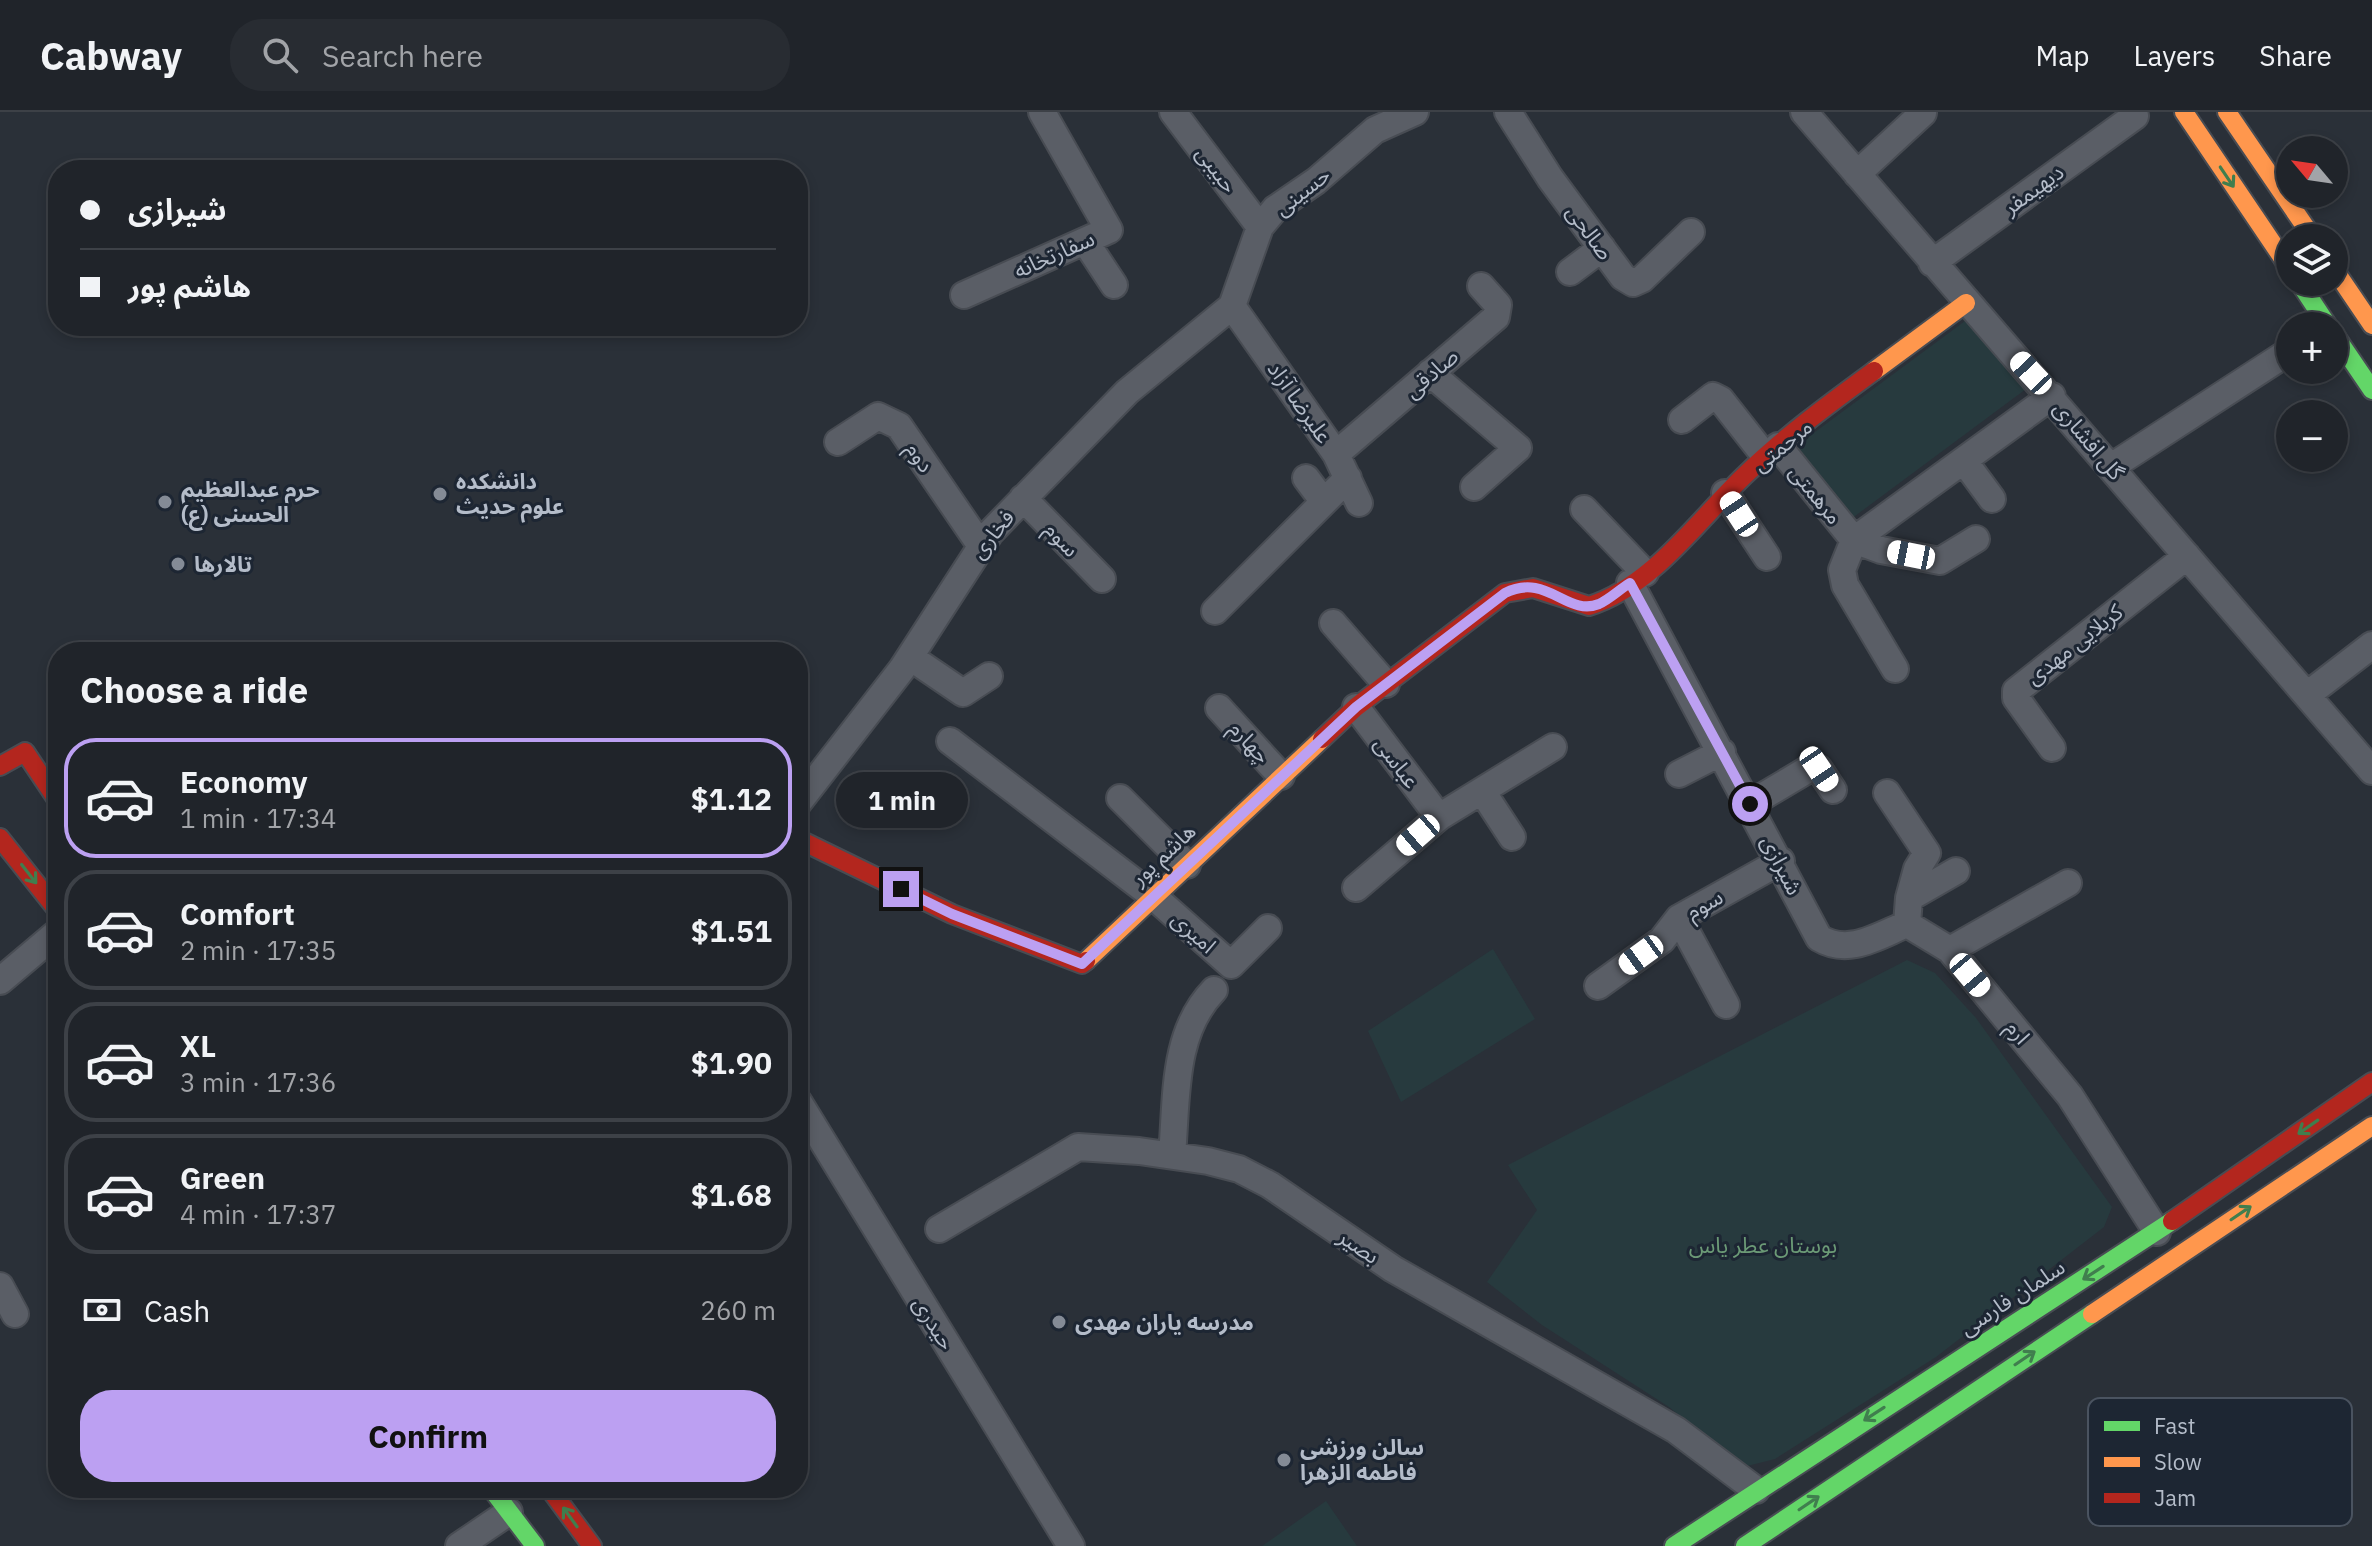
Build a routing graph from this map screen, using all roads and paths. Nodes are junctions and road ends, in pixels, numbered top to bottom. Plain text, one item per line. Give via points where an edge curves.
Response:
1 (1042, 112) edge
2 (1173, 112) edge
3 (1415, 112) edge
4 (1508, 112) edge
5 (1804, 112) edge
6 (2184, 112) edge
7 (2227, 112) edge
8 (1923, 113) edge
9 (2135, 116) dead end
10 (1857, 174) junction
11 (2303, 224) edge
12 (1260, 227) junction
13 (1691, 232) dead end
14 (1085, 241) junction
15 (1602, 248) junction
16 (2276, 248) edge
17 (1932, 263) junction
18 (1570, 272) dead end
19 (1114, 285) dead end
20 (1481, 286) dead end
21 (2348, 290) edge
22 (964, 295) dead end
23 (1966, 303) junction
24 (1232, 306) junction
25 (2372, 325) edge
26 (2348, 355) edge
27 (2276, 360) edge
28 (1430, 373) junction
29 (2372, 390) edge
30 (2052, 396) junction
31 (1682, 420) dead end
32 (838, 442) dead end
33 (1771, 451) junction
34 (1336, 454) junction
35 (1964, 461) junction
36 (2111, 467) junction
37 (1306, 478) dead end
38 (1348, 478) junction
39 (1474, 487) dead end
40 (1725, 493) junction
41 (1023, 498) junction
42 (1992, 499) dead end
43 (1324, 502) junction
44 (1359, 503) dead end
45 (1584, 509) dead end
46 (1976, 539) dead end
47 (1854, 540) junction
48 (981, 546) junction
49 (2187, 556) junction
50 (1767, 557) dead end
51 (1638, 578) junction
52 (1102, 579) dead end
53 (1519, 585) joint
54 (1215, 611) dead end
55 (1333, 623) dead end
56 (2372, 645) edge
57 (910, 657) junction
58 (1895, 669) dead end
59 (989, 676) dead end
60 (1386, 684) junction
61 (2307, 695) junction
62 (1356, 707) junction
63 (1219, 708) dead end
64 (950, 741) dead end
65 (1553, 747) dead end
66 (2052, 748) dead end
67 (1722, 752) junction
68 (0, 766) edge
69 (2372, 771) edge
70 (1679, 774) dead end
71 (1281, 776) junction
72 (48, 786) edge
73 (808, 790) edge
74 (1833, 790) dead end
75 (1482, 791) junction
76 (1120, 798) dead end
77 (1901, 800) dead end
78 (1750, 804) junction
79 (1439, 817) junction
80 (1512, 837) dead end
81 (0, 838) edge
82 (808, 844) edge
83 (1781, 861) junction
84 (1187, 865) junction
85 (1956, 871) dead end
86 (2068, 883) dead end
87 (1356, 888) dead end
88 (1153, 896) junction
89 (48, 898) edge
90 (1908, 911) junction
91 (1679, 918) junction
92 (1268, 928) dead end
93 (48, 940) edge
94 (1950, 950) junction
95 (0, 981) edge
96 (1598, 986) dead end
97 (1214, 990) dead end
98 (1726, 1005) dead end
99 (2372, 1082) edge
100 (808, 1117) edge
101 (2372, 1126) edge
102 (1172, 1155) junction
103 (939, 1229) dead end
104 (2157, 1232) junction
105 (0, 1286) edge
106 (15, 1314) dead end
107 (1756, 1490) junction
108 (498, 1498) edge
109 (556, 1498) edge
110 (509, 1512) junction
111 (459, 1546) edge
112 (535, 1546) edge
113 (592, 1546) edge
114 (1071, 1546) edge
115 (1674, 1546) edge
116 (1745, 1546) edge

1 - 14 street, سفارتخانه via 1109,230
2 - 12 street, حبیبی
3 - 12 street, حسینی via 1375,130 1275,209
4 - 15 street, صالحی
5 - 10 street, گل افشاری
6 -> 16 main road
7 - 11 main road
8 - 10 street
9 - 17 street, دیهیمفر
10 - 17 street, گل افشاری
12 - 24 street, حسینی
13 - 15 street, صالحی via 1633,283
14 - 19 street
14 - 22 street, سفارتخانه
15 - 18 street
17 - 23 street, گل افشاری
20 - 28 street, صادقی via 1499,312
21 - 25 main road
23 - 30 street, گل افشاری
23 - 33 main road, مرحمتی
24 - 34 street, علیرضا آزاد
24 - 41 street, فخاری via 1127,392
26 - 29 main road
27 - 36 street
28 - 34 street, صادقی
28 - 39 street via 1518,448
30 - 35 street
30 - 36 street, گل افشاری
31 - 33 street, مرهمتی via 1713,396
32 - 48 street, دوم via 878,416 899,426
33 - 40 main road, مرحمتی
33 - 47 street, مرهمتی
34 - 38 street, علیرضا آزاد
35 - 42 street
35 - 47 street
36 - 49 street, گل افشاری
37 - 43 street
38 - 43 street
38 - 44 street, علیرضا آزاد
40 - 50 street
40 - 51 main road, مرحمتی
41 - 48 street, فخاری
41 - 52 street, سوم
43 - 54 street
45 - 51 street, شیرازی
46 - 47 street via 1940,561
47 - 58 street, مرهمتی via 1842,570 1845,585
48 - 57 street, فخاری
49 - 61 street, گل افشاری
49 - 66 street, کربلایی مهدی via 2016,691
51 - 53 main road, مرحمتی via 1599,604 1584,607 1532,585
51 - 67 street, شیرازی
53 - 60 main road, هاشم پور
55 - 60 street
56 - 61 street
57 - 59 street via 963,693
57 - 73 street, فخاری
60 - 62 main road, هاشم پور
61 - 69 street, گل افشاری
62 - 71 main road, هاشم پور
62 - 79 street, عباسی
63 - 71 street, چهارم
64 - 88 street
65 - 75 street
67 - 70 street
67 - 78 street, شیرازی
68 - 72 main road via 25,752
71 - 84 main road, هاشم پور
74 - 78 street via 1812,767
75 - 79 street
75 - 80 street
76 - 84 street
77 - 90 street via 1927,853 1917,869
78 - 83 street, شیرازی
79 - 87 street
81 -> 89 main road
82 - 88 main road, هاشم پور via 952,914 1082,964
83 - 90 street, شیرازی via 1819,938 1833,946 1854,946
83 - 91 street, سوم
84 - 88 main road, هاشم پور
85 - 90 street, شیرازی
86 - 94 street
88 - 92 street, امیری via 1231,965
90 - 94 street, ارم
91 - 96 street, سوم via 1662,940
91 - 98 street
93 - 95 street
94 - 104 street, ارم via 2070,1096
97 - 102 street via 1199,1006 1182,1041
99 -> 104 main road, سلمان فارسی
100 - 114 street, حیدری
116 -> 101 main road
102 - 103 street, بصیر via 1078,1147
102 - 107 street, بصیر via 1239,1169 1270,1185 1393,1269 1676,1430
104 -> 107 main road, سلمان فارسی
105 - 106 street
107 - 115 main road, سلمان فارسی
108 - 110 main road
113 -> 109 main road
110 - 111 street
110 - 112 main road

